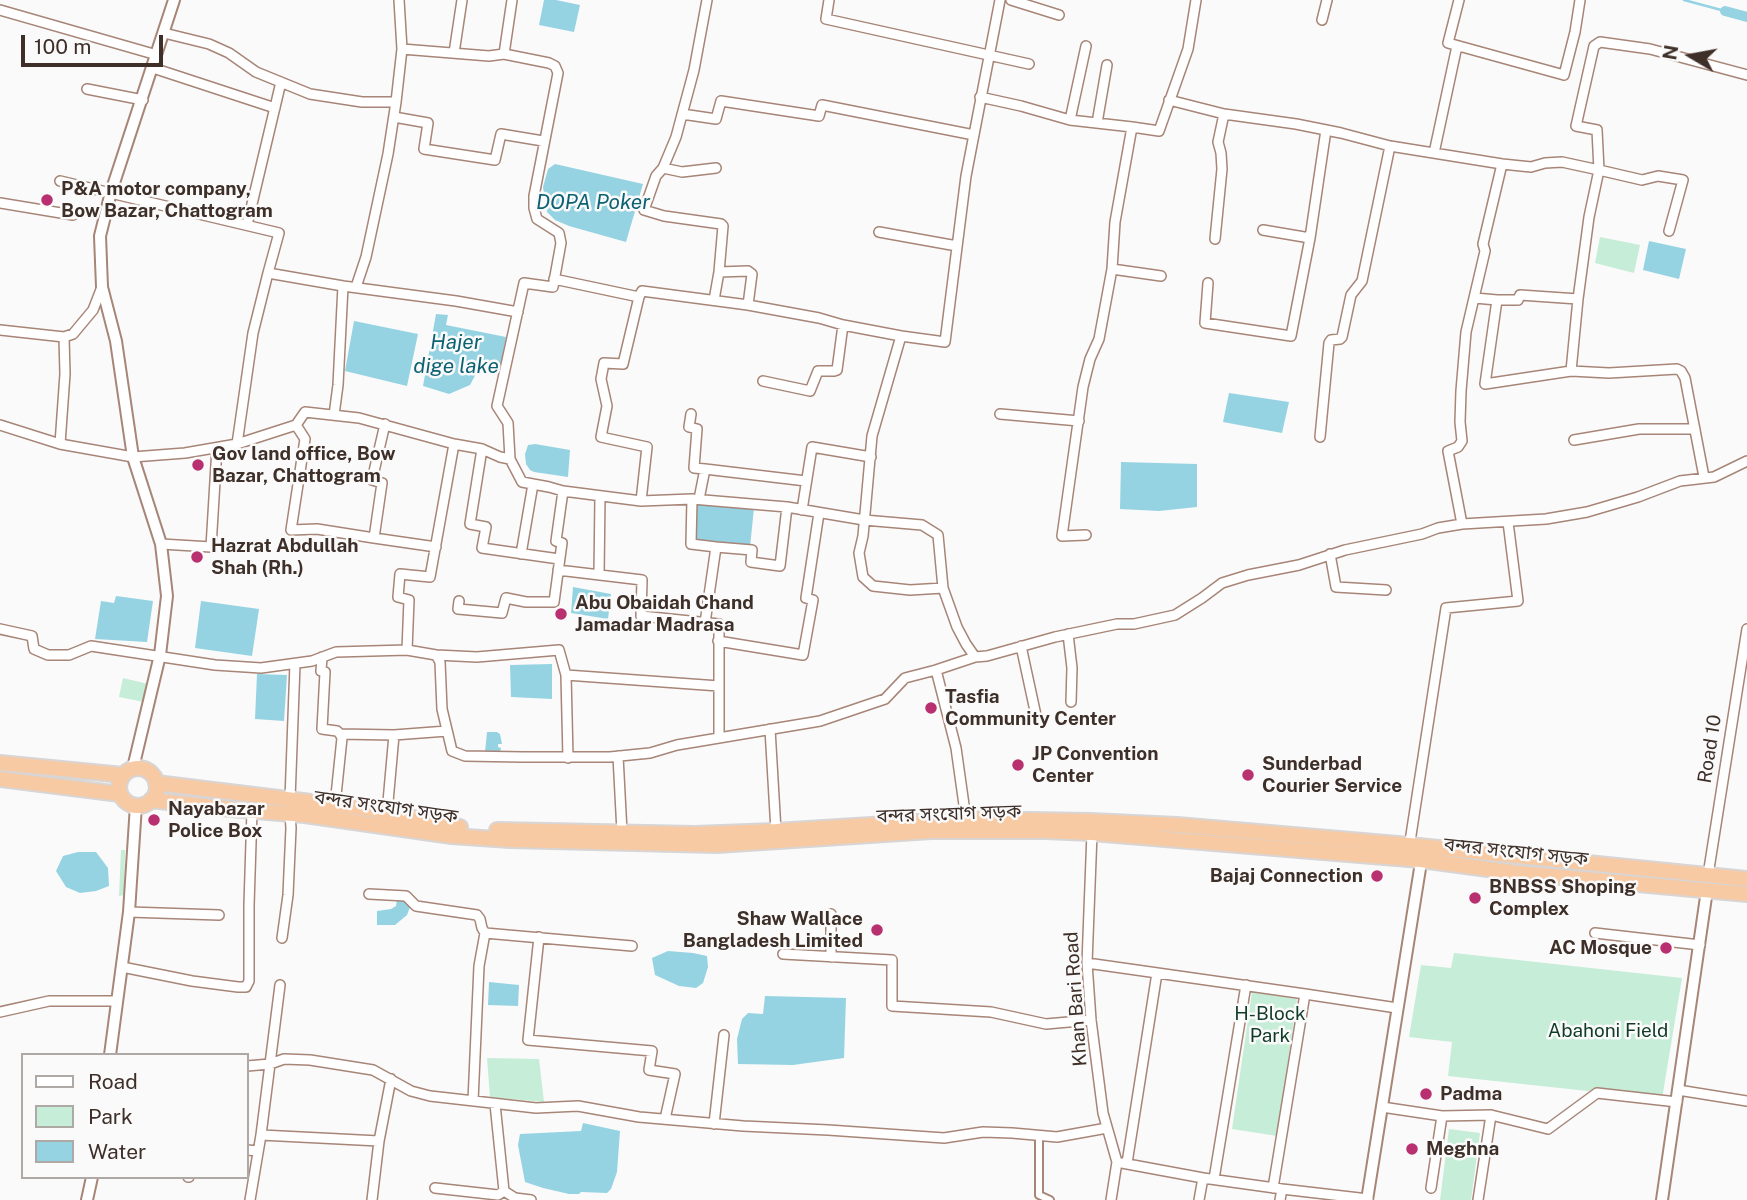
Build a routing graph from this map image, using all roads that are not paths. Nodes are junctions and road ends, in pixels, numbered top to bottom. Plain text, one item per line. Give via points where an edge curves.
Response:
1 (174, 0) edge
2 (399, 0) edge
3 (463, 0) edge
4 (512, 0) edge
5 (707, 0) edge
6 (829, 0) edge
7 (1000, 0) edge
8 (1010, 0) edge
9 (1196, 0) edge
10 (1327, 0) edge
11 (1459, 0) edge
12 (1580, 0) edge
13 (0, 9) edge
14 (1059, 15) dead end
15 (1322, 20) dead end
16 (164, 33) junction
17 (1086, 46) dead end
18 (1457, 46) junction
19 (401, 49) junction
20 (454, 53) junction
21 (503, 54) junction
22 (988, 54) junction
23 (157, 55) junction
24 (1029, 64) dead end
25 (1107, 65) dead end
26 (153, 68) junction
27 (1747, 75) edge
28 (281, 82) junction
29 (87, 89) dead end
30 (980, 97) junction
31 (142, 100) junction
32 (1169, 100) junction
33 (396, 102) junction
34 (275, 108) junction
35 (682, 114) junction
36 (1224, 114) junction
37 (394, 117) junction
38 (1070, 120) junction
39 (1097, 122) junction
40 (1132, 127) junction
41 (1326, 130) junction
42 (974, 135) junction
43 (544, 141) junction
44 (1390, 146) junction
45 (1434, 153) junction
46 (1502, 164) junction
47 (663, 168) junction
48 (716, 168) dead end
49 (1599, 170) junction
50 (60, 181) dead end
51 (111, 192) junction
52 (0, 203) edge
53 (73, 215) dead end
54 (247, 225) junction
55 (1263, 230) dead end
56 (1670, 230) dead end
57 (879, 232) dead end
58 (1310, 238) junction
59 (1215, 239) dead end
60 (957, 246) junction
61 (1112, 269) junction
62 (719, 272) junction
63 (268, 273) junction
64 (1161, 276) dead end
65 (554, 279) junction
66 (1208, 283) dead end
67 (343, 286) junction
68 (102, 287) junction
69 (356, 288) junction
70 (639, 297) junction
71 (1475, 298) junction
72 (1578, 299) junction
73 (713, 300) junction
74 (1497, 300) junction
75 (748, 305) junction
76 (518, 312) junction
77 (843, 325) junction
78 (0, 330) edge
79 (901, 336) junction
80 (64, 337) junction
81 (1571, 371) junction
82 (763, 381) dead end
83 (691, 414) dead end
84 (1000, 414) dead end
85 (334, 415) junction
86 (1079, 421) junction
87 (385, 424) junction
88 (0, 425) edge
89 (296, 425) junction
90 (1695, 429) junction
91 (1320, 437) dead end
92 (1574, 440) dead end
93 (60, 444) junction
94 (237, 444) junction
95 (454, 444) junction
96 (217, 448) junction
97 (482, 449) junction
98 (133, 457) junction
99 (871, 457) junction
100 (510, 459) junction
101 (1747, 461) edge
102 (705, 469) junction
103 (1704, 477) junction
104 (806, 481) junction
105 (533, 484) junction
106 (563, 491) junction
107 (600, 496) junction
108 (696, 499) junction
109 (641, 500) junction
110 (787, 508) junction
111 (802, 510) junction
112 (819, 513) junction
113 (864, 520) junction
114 (1508, 522) junction
115 (1462, 524) junction
116 (1086, 535) dead end
117 (374, 538) junction
118 (161, 544) junction
119 (436, 547) junction
120 (716, 547) junction
121 (521, 554) junction
122 (1330, 554) junction
123 (559, 559) junction
124 (558, 570) junction
125 (599, 575) junction
126 (943, 588) junction
127 (1386, 590) dead end
128 (459, 601) dead end
129 (705, 623) junction
130 (0, 629) edge
131 (1068, 634) junction
132 (1747, 634) edge
133 (718, 641) junction
134 (1021, 646) junction
135 (407, 650) junction
136 (160, 655) junction
137 (436, 655) junction
138 (322, 657) junction
139 (975, 657) junction
140 (295, 664) junction
141 (936, 670) junction
142 (566, 675) junction
143 (719, 686) junction
144 (1071, 702) dead end
145 (1037, 720) dead end
146 (770, 729) junction
147 (447, 731) junction
148 (340, 734) junction
149 (394, 735) junction
150 (719, 737) junction
151 (618, 756) junction
152 (568, 758) junction
153 (0, 764) edge
154 (128, 772) junction
155 (0, 779) edge
156 (156, 783) junction
157 (120, 794) junction
158 (290, 799) junction
159 (151, 800) junction
160 (136, 805) junction
161 (335, 805) junction
162 (252, 811) junction
163 (387, 813) junction
164 (290, 814) junction
165 (966, 818) junction
166 (776, 831) junction
167 (622, 832) junction
168 (1092, 833) junction
169 (1415, 852) junction
170 (1747, 879) edge
171 (1708, 883) junction
172 (369, 894) dead end
173 (1747, 894) edge
174 (129, 912) junction
175 (831, 914) dead end
176 (219, 915) dead end
177 (485, 933) junction
178 (1595, 933) dead end
179 (539, 937) junction
180 (282, 938) dead end
181 (1700, 945) junction
182 (632, 946) dead end
183 (783, 954) dead end
184 (831, 957) junction
185 (1087, 963) junction
186 (122, 967) junction
187 (1157, 972) junction
188 (281, 985) dead end
189 (1246, 985) junction
190 (1305, 994) junction
191 (117, 1001) junction
192 (1398, 1008) junction
193 (0, 1012) edge
194 (1091, 1020) junction
195 (724, 1035) dead end
196 (110, 1053) edge
197 (270, 1064) junction
198 (248, 1066) edge
199 (391, 1079) junction
200 (1678, 1090) junction
201 (473, 1101) junction
202 (1747, 1101) edge
203 (1677, 1102) junction
204 (495, 1104) junction
205 (1382, 1108) junction
206 (1491, 1115) junction
207 (1442, 1116) junction
208 (665, 1119) junction
209 (714, 1124) junction
210 (1107, 1128) junction
211 (261, 1135) junction
212 (1039, 1135) junction
213 (379, 1142) junction
214 (248, 1150) edge
215 (258, 1151) junction
216 (1122, 1163) junction
217 (1203, 1178) junction
218 (92, 1179) edge
219 (1214, 1179) junction
220 (435, 1188) dead end
221 (1431, 1188) dead end
222 (1277, 1189) junction
223 (504, 1191) junction
224 (515, 1199) edge
225 (1368, 1199) edge
226 (87, 1200) edge
227 (250, 1200) edge
228 (372, 1200) edge
229 (531, 1200) edge
230 (1050, 1200) edge
231 (1111, 1200) edge
232 (1199, 1200) edge
233 (1280, 1200) edge
234 (1478, 1200) edge
235 (1662, 1200) edge

1 - 16 street
2 - 19 street
3 - 20 street
4 - 21 street
5 - 35 street
6 - 22 street via 826,19
7 - 22 street
8 - 14 street
9 - 32 street via 1188,49
10 - 15 street
11 - 18 street via 1448,43
12 - 18 street via 1564,75
13 - 23 street
16 - 23 street
16 - 28 street via 209,44
17 - 38 street
18 - 45 street
19 - 20 street
19 - 33 street
20 - 21 street
21 - 43 street via 555,66 558,73
22 - 24 street
22 - 30 street
23 - 26 street
25 - 39 street
26 - 31 street
26 - 34 street
27 - 49 street via 1650,49 1596,43 1576,126 1597,130
28 - 33 street via 310,94
28 - 34 street
29 - 31 street
30 - 38 street
30 - 42 street
31 - 51 street
32 - 36 street
32 - 40 street via 1159,131
33 - 37 street
34 - 54 street
35 - 42 street via 716,119 721,101 820,116 822,105
35 - 47 street
36 - 41 street
36 - 59 street via 1218,142 1222,169
37 - 43 street via 428,123 424,149 495,160 501,134
37 - 69 street
38 - 39 street
39 - 40 street
40 - 61 street via 1115,222
41 - 44 street
41 - 58 street
42 - 60 street
43 - 65 street via 534,208 537,219 559,233
44 - 45 street
44 - 91 street via 1362,281 1351,295 1342,337 1329,344
45 - 46 street
46 - 49 street via 1531,167 1562,162
46 - 71 street
47 - 48 street via 682,172
47 - 62 street via 644,210 721,224
49 - 56 street via 1642,180 1658,176 1683,180
49 - 72 street
50 - 51 street
51 - 54 street
51 - 68 street via 100,236
52 - 53 street
54 - 63 street via 279,233
55 - 58 street
57 - 60 street
58 - 66 street via 1292,336 1205,323
60 - 79 street via 945,342
61 - 64 street
61 - 86 street
62 - 73 street
62 - 75 street via 752,274
63 - 67 street
63 - 94 street via 253,333
65 - 70 street
65 - 76 street via 552,287 524,283
67 - 69 street
67 - 85 street
68 - 80 street via 93,310 73,334
68 - 98 street via 116,341
69 - 76 street
70 - 73 street via 642,291
70 - 109 street via 623,364 604,363 601,379 607,406 601,438 647,447
71 - 74 street
71 - 115 street via 1462,361 1462,441 1448,451
72 - 74 street via 1520,295 1518,300
72 - 81 street
73 - 75 street
74 - 81 street via 1485,384
75 - 77 street
76 - 100 street via 497,406 508,423
77 - 79 street
77 - 82 street via 837,370 818,371 810,391
78 - 80 street
79 - 99 street via 872,436
80 - 93 street
81 - 90 street via 1678,369 1685,378
83 - 102 street via 689,427 697,429 694,468
84 - 86 street
85 - 87 street
85 - 89 street via 305,412
86 - 116 street via 1062,536
87 - 95 street
87 - 117 street via 372,480 382,483
88 - 93 street
89 - 94 street
89 - 117 street via 306,439 290,530
90 - 92 street via 1639,429
90 - 103 street
93 - 98 street
94 - 96 street
95 - 97 street
95 - 119 street
96 - 98 street
96 - 118 street via 211,547
97 - 100 street
97 - 121 street via 470,524 486,527 482,548
98 - 118 street
99 - 104 street via 812,447
99 - 113 street
100 - 105 street via 522,482
101 - 103 street
102 - 104 street
102 - 108 street
103 - 114 street via 1587,512
104 - 111 street
105 - 106 street
105 - 121 street
106 - 107 street
106 - 123 street via 556,541 562,542
107 - 109 street
107 - 125 street
108 - 109 street
108 - 110 street
108 - 120 street via 691,544
110 - 111 street
110 - 120 street via 780,566 751,562 752,550
111 - 112 street
112 - 113 street
112 - 133 street via 806,598 813,600 803,655
113 - 126 street via 922,525 938,535
113 - 126 street via 861,571 873,586
114 - 115 street
114 - 169 street via 1518,601 1446,608
115 - 122 street
117 - 119 street
118 - 136 street via 167,596
119 - 135 street via 430,577 400,574 398,597 409,600
120 - 129 street
121 - 123 street
122 - 127 street via 1336,587
122 - 131 street via 1223,583 1175,615
123 - 124 street
124 - 125 street
124 - 128 street via 554,602 506,598 502,613 458,610
125 - 129 street via 642,580 640,616
126 - 139 street via 957,627
129 - 133 street via 719,624
130 - 136 street via 32,636 34,649 48,656 69,655 91,646
131 - 134 street
131 - 144 street
132 - 171 street, Road 10
133 - 143 street
134 - 139 street
134 - 145 street
135 - 137 street
135 - 138 street via 336,652
136 - 140 street via 215,665 261,668
136 - 154 street
137 - 142 street via 477,657 559,650
137 - 147 street
138 - 140 street
138 - 148 street via 322,729
139 - 141 street
140 - 158 street
141 - 146 street via 905,678 885,699 820,721
141 - 165 street via 956,748
142 - 143 street
142 - 152 street
143 - 150 street
146 - 150 street
146 - 166 street
147 - 149 street
147 - 152 street via 452,751 466,756
148 - 149 street
148 - 161 street
149 - 163 street
150 - 151 street
151 - 152 street
151 - 167 street
153 - 154 highway
154 - 156 highway via 139,768 150,772
154 - 157 highway via 120,781
155 - 157 highway
156 - 158 highway, বন্দর সংযোগ সড়ক
156 - 159 highway
157 - 160 highway
158 - 161 highway, বন্দর সংযোগ সড়ক
159 - 160 highway
159 - 162 highway, বন্দর সংযোগ সড়ক
160 - 174 street
161 - 163 highway, বন্দর সংযোগ সড়ক
162 - 164 highway, বন্দর সংযোগ সড়ক
162 - 186 street via 246,987
163 - 167 highway, বন্দর সংযোগ সড়ক via 484,830
164 - 168 highway, বন্দর সংযোগ সড়ক via 483,839 681,845 931,831
164 - 180 street
165 - 166 highway, বন্দর সংযোগ সড়ক
165 - 169 highway, বন্দর সংযোগ সড়ক via 1177,825
166 - 167 highway, বন্দর সংযোগ সড়ক
168 - 169 highway, বন্দর সংযোগ সড়ক
168 - 185 street, Khan Bari Road
169 - 171 highway, বন্দর সংযোগ সড়ক via 1518,873
169 - 192 street
170 - 171 highway, বন্দর সংযোগ সড়ক
171 - 173 highway, বন্দর সংযোগ সড়ক
171 - 181 street
172 - 177 street via 406,896 416,906 477,915
174 - 176 street
174 - 186 street
175 - 184 street
177 - 179 street
177 - 201 street via 479,966
178 - 181 street
179 - 182 street
179 - 208 street via 528,1040 652,1051 649,1070 675,1074
181 - 200 street
183 - 184 street
184 - 194 street via 892,960 892,1006 991,1013 1046,1024
185 - 187 street
185 - 194 street, Khan Bari Road
186 - 191 street
187 - 189 street
187 - 216 street
188 - 197 street
189 - 190 street
189 - 219 street
190 - 192 street
190 - 222 street
191 - 193 street via 49,1000
191 - 196 street
192 - 205 street
194 - 210 street, Khan Bari Road
195 - 209 street
197 - 198 street
197 - 199 street via 284,1059 310,1060 373,1070
197 - 211 street
199 - 201 street via 429,1096
199 - 213 street
200 - 202 street
200 - 203 street
201 - 204 street
203 - 206 street via 1597,1093 1548,1129
203 - 235 street
204 - 208 street via 578,1106
204 - 223 street
205 - 207 street
205 - 225 street
206 - 207 street
206 - 234 street
207 - 221 street
208 - 209 street
209 - 212 street via 944,1138 983,1132
210 - 212 street via 1057,1137
210 - 216 street, Khan Bari Road
211 - 213 street
211 - 215 street
212 - 230 street via 1039,1195
213 - 228 street
214 - 215 street
215 - 227 street
216 - 217 street
216 - 231 street
217 - 219 street
217 - 232 street
218 - 226 street
219 - 222 street
220 - 223 street via 498,1195
222 - 225 street
222 - 233 street
223 - 224 street
224 - 229 street

